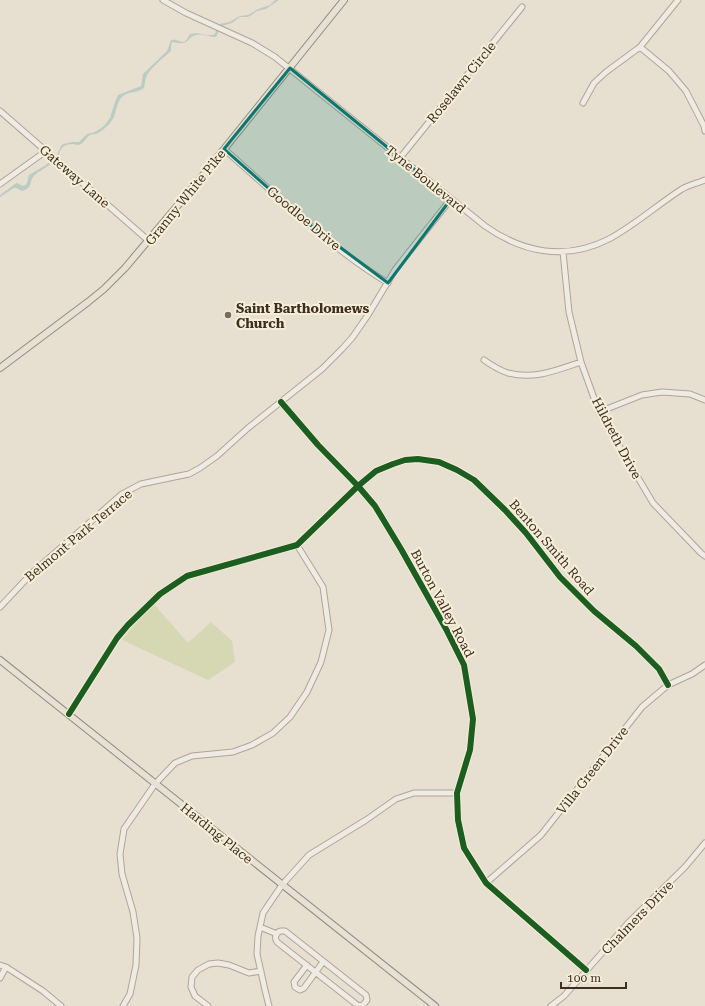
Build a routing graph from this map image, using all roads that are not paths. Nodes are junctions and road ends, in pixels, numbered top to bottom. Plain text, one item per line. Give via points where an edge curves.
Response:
1 (163, 0) edge
2 (344, 0) edge
3 (678, 0) edge
4 (522, 7) dead end
5 (640, 47) junction
6 (290, 68) junction
7 (583, 103) dead end
8 (0, 112) edge
9 (705, 131) edge
10 (224, 149) junction
11 (46, 151) junction
12 (400, 158) junction
13 (705, 180) edge
14 (0, 184) edge
15 (451, 199) junction
16 (149, 241) junction
17 (563, 252) junction
18 (388, 283) junction
19 (484, 360) dead end
20 (580, 362) junction
21 (0, 368) edge
22 (705, 400) edge
23 (281, 402) junction
24 (600, 412) junction
25 (358, 486) junction
26 (298, 545) junction
27 (705, 556) edge
28 (0, 607) edge
29 (0, 660) edge
30 (705, 664) edge
31 (668, 685) junction
32 (69, 714) junction
33 (156, 784) junction
34 (457, 792) junction
35 (705, 843) edge
36 (486, 883) junction
37 (282, 885) junction
38 (260, 927) junction
39 (277, 934) junction
40 (323, 962) junction
41 (307, 965) junction
42 (3, 966) edge
43 (586, 970) junction
44 (261, 971) junction
45 (316, 972) junction
46 (0, 978) edge
47 (61, 1006) edge
48 (123, 1006) edge
49 (208, 1006) edge
50 (270, 1006) edge
51 (435, 1006) edge
52 (550, 1006) edge

1 - 6 street, Tyne Boulevard via 256,45
2 - 6 main road, Granny White Pike
3 - 5 street
4 - 12 street, Roselawn Circle
5 - 7 street via 597,80
5 - 9 street via 669,71 686,91
6 - 10 main road, Granny White Pike
6 - 12 street, Tyne Boulevard
8 - 11 street, Gateway Lane
10 - 16 main road, Granny White Pike
10 - 18 street, Goodloe Drive via 310,225 361,266
11 - 14 street
11 - 16 street, Gateway Lane
12 - 15 street, Tyne Boulevard
13 - 17 street, Tyne Boulevard via 683,189 609,239 584,249
15 - 17 street, Tyne Boulevard via 510,242 536,250
15 - 18 street, Belmont Park Terrace via 412,247
16 - 21 main road, Granny White Pike via 104,289
17 - 20 street, Hildreth Drive via 569,312
18 - 23 street, Belmont Park Terrace via 342,349
19 - 20 street via 509,373 527,376 543,374
20 - 24 street, Hildreth Drive
22 - 24 street via 690,394 662,392 642,395
23 - 25 street, Burton Valley Road
23 - 28 street, Belmont Park Terrace via 196,471 141,484 122,494 31,574
24 - 27 street, Hildreth Drive via 653,503
25 - 26 street, Benton Smith Road
25 - 31 street, Benton Smith Road via 376,471 405,460 418,459 439,462 474,480 526,533 560,578 636,646 659,669
25 - 34 street, Burton Valley Road via 375,506 401,549 464,666 473,719 470,750
26 - 32 street, Benton Smith Road via 187,576 160,594 117,638
26 - 33 street via 323,588 329,630 321,662 307,692 290,717 273,733 233,752 192,756 175,763
29 - 32 main road, Harding Place
30 - 31 street, Villa Green Drive via 692,674
31 - 36 street, Villa Green Drive via 642,707 541,835
32 - 33 main road, Harding Place
33 - 37 main road, Harding Place
33 - 48 street via 124,830 120,854 122,874 133,912 137,938 136,965 130,994
34 - 36 street, Burton Valley Road via 458,820 464,848
34 - 37 street via 414,793 396,799 309,855
35 - 43 street, Chalmers Drive
36 - 43 street, Burton Valley Road
37 - 38 street via 263,913
37 - 51 main road, Harding Place
38 - 39 street
38 - 44 street via 257,954
39 - 40 street via 285,932
39 - 41 street via 277,942
40 - 45 street
40 - 45 street via 366,995 366,1002 359,1006
41 - 45 street
41 - 45 street via 294,982 295,987 302,990
42 - 46 street
42 - 47 street via 43,991
43 - 52 street, Chalmers Drive via 564,996
44 - 49 street via 249,973 218,963 209,964 198,970 192,977 191,987 195,996
44 - 50 street

